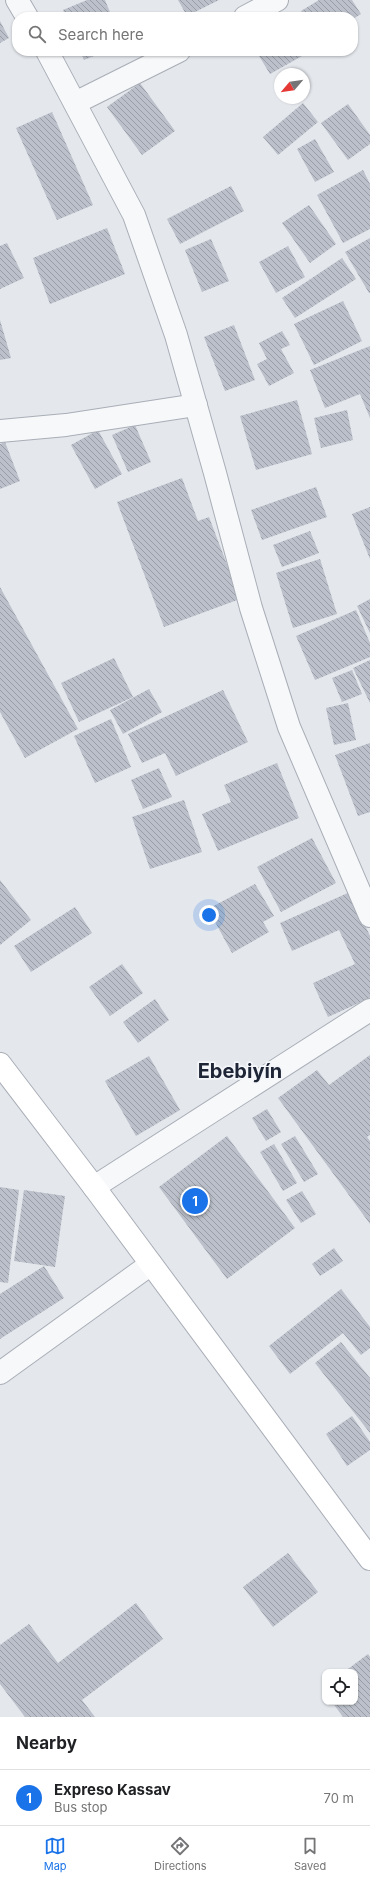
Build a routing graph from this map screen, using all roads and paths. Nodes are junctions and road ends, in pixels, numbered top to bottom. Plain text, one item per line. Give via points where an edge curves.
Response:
1 (17, 0) edge
2 (277, 0) edge
3 (24, 12) edge
4 (254, 12) edge
5 (50, 56) edge
6 (169, 56) edge
7 (75, 103) junction
8 (196, 405) junction
9 (0, 431) edge
10 (370, 916) edge
11 (370, 1010) edge
12 (0, 1064) edge
13 (94, 1186) junction
14 (151, 1264) junction
15 (0, 1373) edge
16 (370, 1559) edge

1 - 3 street
2 - 4 street
5 - 7 street
6 - 7 street
7 - 8 street via 134,215 176,335
8 - 9 street via 66,425
8 - 10 street via 250,608 289,727
11 - 13 street
12 - 13 street
13 - 14 street
14 - 15 street
14 - 16 street

